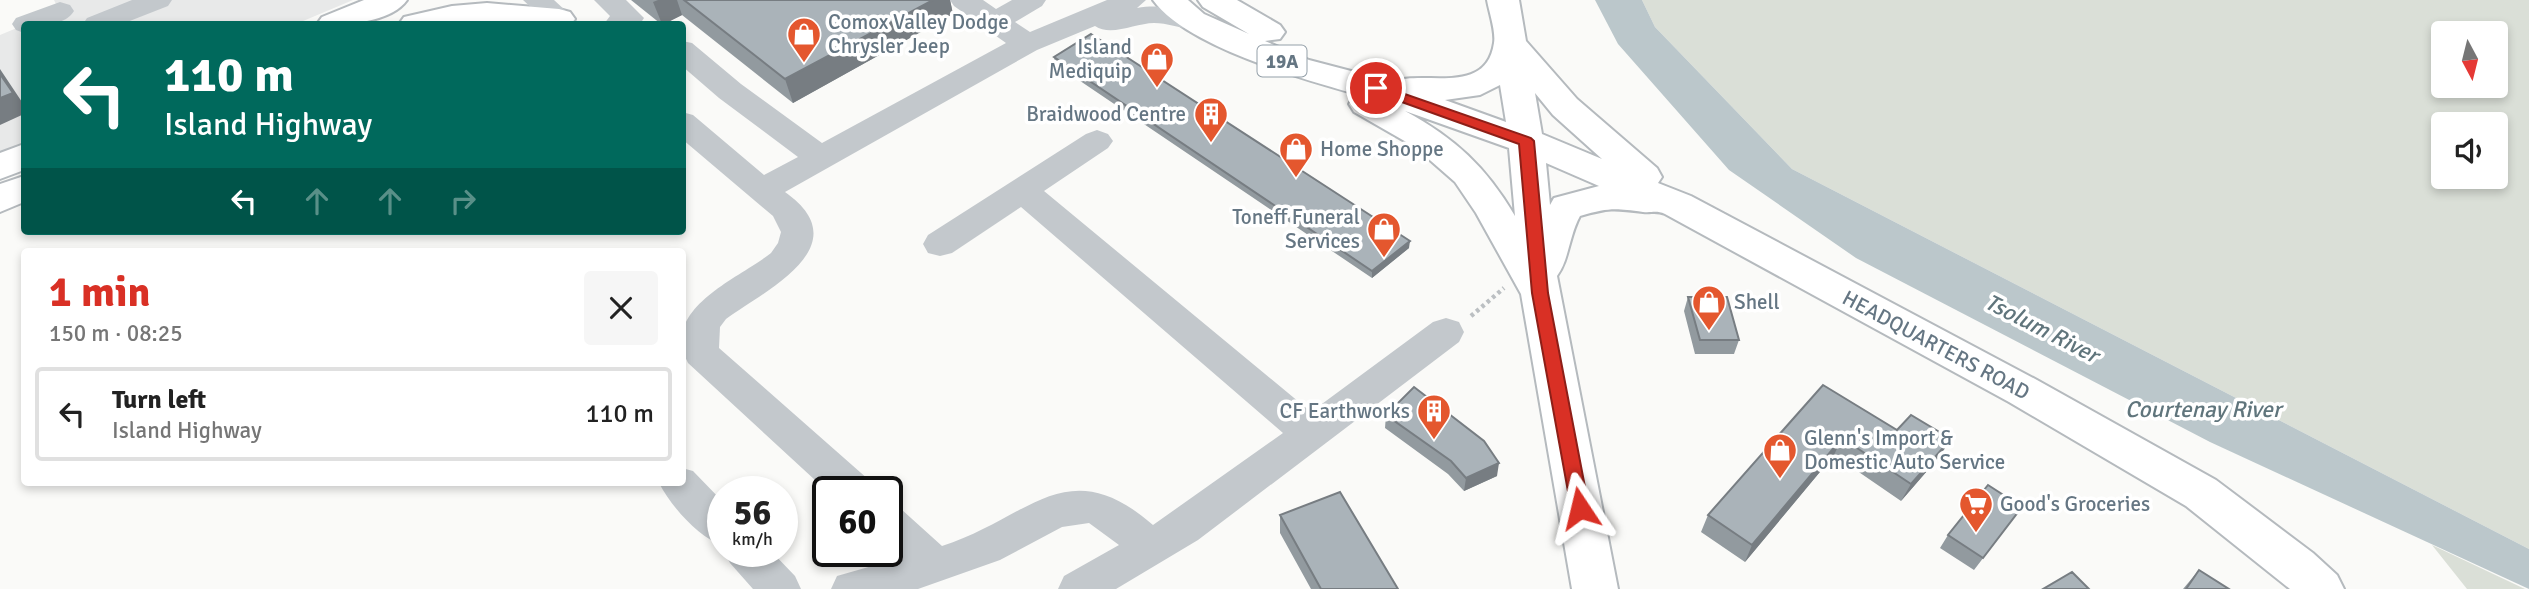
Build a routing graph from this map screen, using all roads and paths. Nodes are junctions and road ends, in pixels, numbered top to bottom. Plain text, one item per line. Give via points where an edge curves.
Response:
1 (158, 0) edge
2 (391, 0) edge
3 (438, 0) edge
4 (608, 0) edge
5 (964, 0) edge
6 (1032, 0) edge
7 (1100, 0) edge
8 (1132, 0) edge
9 (1503, 0) edge
10 (1192, 7) edge
11 (553, 11) edge
12 (59, 12) edge
13 (35, 21) edge
14 (105, 21) edge
15 (340, 21) edge
16 (392, 21) edge
17 (429, 21) edge
18 (624, 21) edge
19 (995, 22) junction
20 (21, 27) edge
21 (1069, 28) junction
22 (0, 35) edge
23 (1510, 43) junction
24 (1027, 44) junction
25 (686, 53) edge
26 (1298, 68) junction
27 (1376, 88) junction
28 (730, 91) junction
29 (686, 113) edge
30 (686, 125) edge
31 (1097, 141) dead end
32 (1526, 141) junction
33 (21, 157) edge
34 (821, 158) junction
35 (0, 167) edge
36 (21, 189) edge
37 (1021, 189) junction
38 (761, 191) junction
39 (0, 199) edge
40 (1678, 205) junction
41 (940, 244) dead end
42 (1524, 289) junction
43 (1454, 328) joint
44 (1311, 435) junction
45 (837, 476) edge
46 (682, 486) edge
47 (707, 512) edge
48 (903, 536) edge
49 (1150, 548) junction
50 (936, 566) junction
51 (759, 567) edge
52 (780, 589) edge
53 (852, 589) edge
54 (1079, 589) edge
55 (1595, 589) edge
56 (2321, 589) edge

1 - 14 street
2 - 15 main road
3 - 16 main road
4 - 18 street via 630,18
5 - 19 street
6 - 19 street
7 - 21 street
8 - 21 street
9 - 23 main road
10 - 21 street
10 - 26 main road, 19A
10 - 27 main road, 19A via 1316,51
11 - 17 main road via 475,11
12 - 13 street
19 - 24 street
20 - 22 street
21 - 24 street
23 - 27 main road via 1497,70 1476,84 1454,90
23 - 32 main road
23 - 40 main road via 1572,114
24 - 34 street
25 - 28 street
26 - 27 main road, 19A
26 - 42 main road via 1407,126 1456,162 1477,186
27 - 32 main road, 19A
28 - 29 street
28 - 34 street
30 - 38 street
31 - 37 street
32 - 40 main road, HEADQUARTERS ROAD
32 - 42 main road
33 - 35 main road
34 - 38 street
36 - 39 main road
37 - 41 street
37 - 44 street
38 - 45 street via 780,202 794,220 796,236 789,259 705,320 701,353
40 - 42 main road via 1612,195 1567,207
40 - 56 main road, HEADQUARTERS ROAD via 2201,493
42 - 43 path
42 - 55 main road
43 - 44 street
44 - 49 street
46 - 47 street
48 - 50 street
49 - 50 street via 1107,512 1091,505 1046,515 986,548
49 - 54 street
50 - 53 street
51 - 52 street

